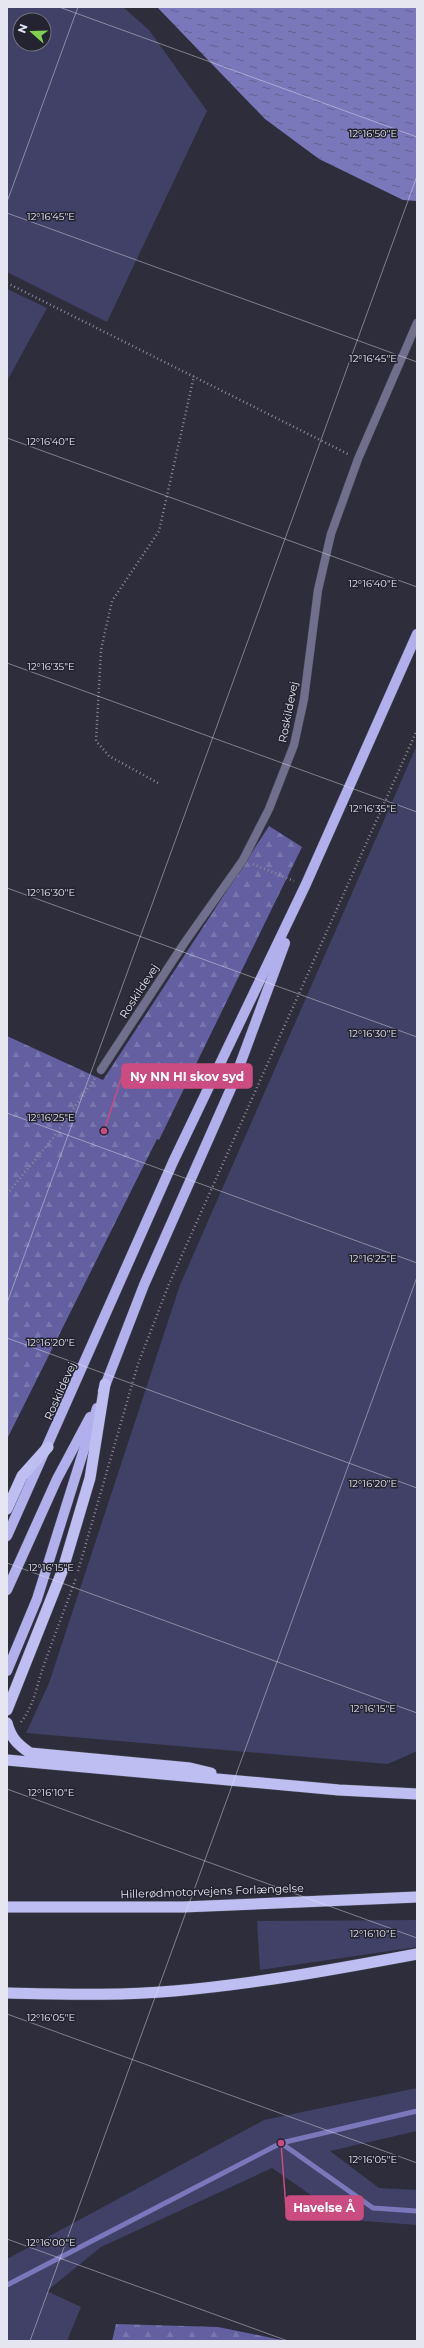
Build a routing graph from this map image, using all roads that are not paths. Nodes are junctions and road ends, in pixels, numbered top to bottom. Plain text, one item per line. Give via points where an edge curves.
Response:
1 (417, 323) edge
2 (417, 634) edge
3 (306, 884) junction
4 (101, 1070) road end
5 (105, 1384) junction
6 (48, 1447) junction
7 (7, 1509) edge
8 (7, 1536) edge
9 (7, 1590) edge
10 (7, 1671) edge
11 (7, 1710) edge
12 (7, 1723) edge
13 (7, 1760) edge
14 (254, 1782) junction
15 (417, 1794) edge
16 (417, 1896) edge
17 (7, 1907) edge
18 (417, 1954) edge
19 (7, 1993) edge
20 (119, 1994) junction
21 (7, 2000) edge

1 - 4 street, Roskildevej via 358,459 331,534 318,590 304,699 294,745 268,809 243,860 185,942
2 - 3 main road, Roskildevej
3 - 5 main road, Roskildevej via 232,1086 144,1285
3 - 6 main road, Roskildevej via 173,1162
5 - 9 main road, Roskildevej via 57,1479
5 - 10 main road, Roskildevej via 38,1599
5 - 11 highway via 90,1478 65,1562
6 - 7 highway via 22,1476
6 - 8 main road, Roskildevej
12 - 14 highway via 10,1734 17,1744 30,1753 190,1768
13 - 14 highway
14 - 15 highway
16 - 17 highway, Hillerødmotorvejens Forlængelse via 183,1907
18 - 20 highway via 335,1970 182,1990
19 - 20 highway
20 - 21 highway via 70,2000

